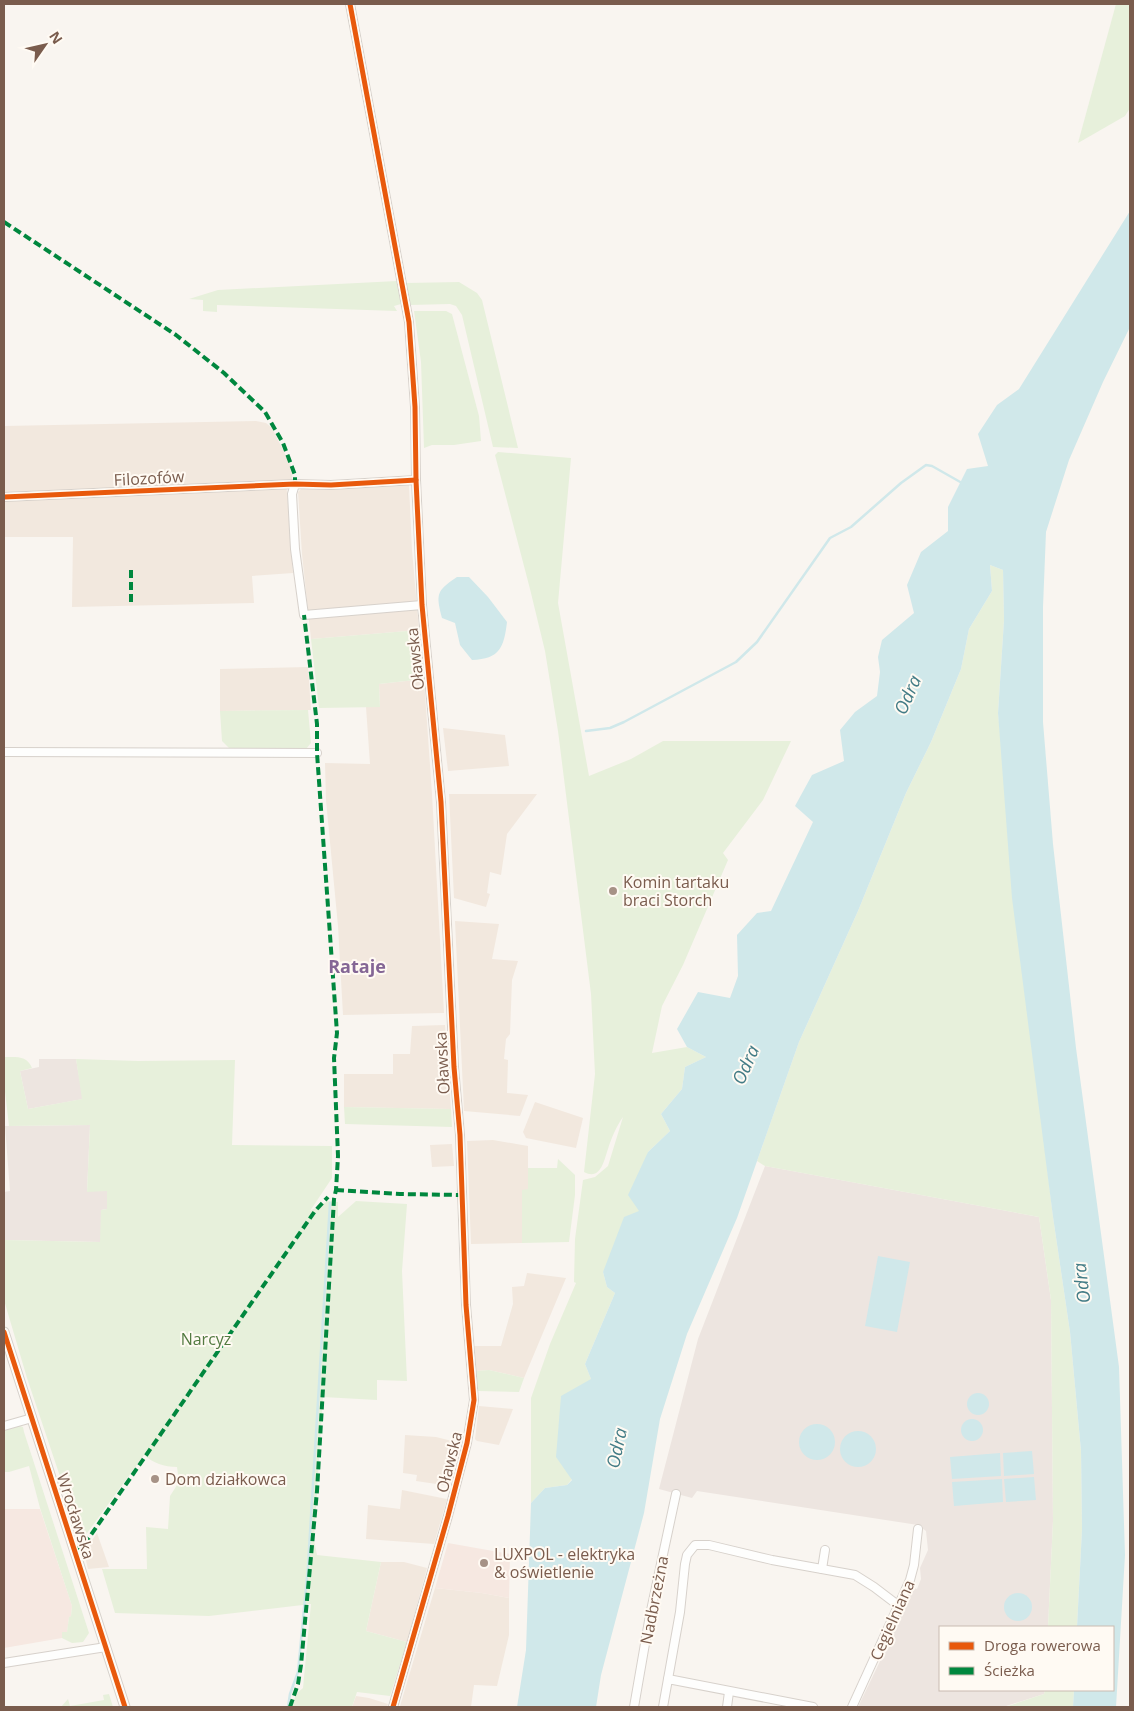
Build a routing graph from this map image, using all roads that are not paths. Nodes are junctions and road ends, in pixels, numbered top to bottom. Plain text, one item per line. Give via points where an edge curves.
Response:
1 (350, 4) edge
2 (416, 480) junction
3 (295, 484) junction
4 (4, 497) edge
5 (422, 605) junction
6 (4, 752) edge
7 (317, 753) dead end
8 (4, 1333) edge
9 (32, 1418) junction
10 (4, 1426) edge
11 (676, 1494) dead end
12 (918, 1529) dead end
13 (825, 1550) dead end
14 (822, 1569) junction
15 (898, 1606) junction
16 (106, 1647) junction
17 (4, 1663) edge
18 (668, 1679) junction
19 (729, 1692) junction
20 (125, 1707) edge
21 (393, 1707) edge
22 (634, 1707) edge
23 (663, 1707) edge
24 (727, 1707) edge
25 (813, 1707) edge
26 (852, 1707) edge

1 - 2 street, Oławska via 410,322 416,407
2 - 3 street, Filozofów
2 - 5 street, Oławska
3 - 4 street, Filozofów
3 - 5 street, Oławska via 292,494 295,549 304,615
5 - 21 street, Oławska via 441,802 466,1306 474,1400 467,1443 448,1516
6 - 7 street
8 - 9 street, Wrocławska
9 - 10 street
9 - 16 street, Wrocławska
11 - 22 street, Nadbrzeżna
12 - 15 street, Cegielniana via 912,1575
13 - 14 street
14 - 15 street via 855,1575
14 - 18 street via 709,1545 695,1545 685,1564
15 - 26 street, Cegielniana
16 - 17 street
16 - 20 street, Wrocławska
18 - 19 street
18 - 23 street
19 - 24 street
19 - 25 street

